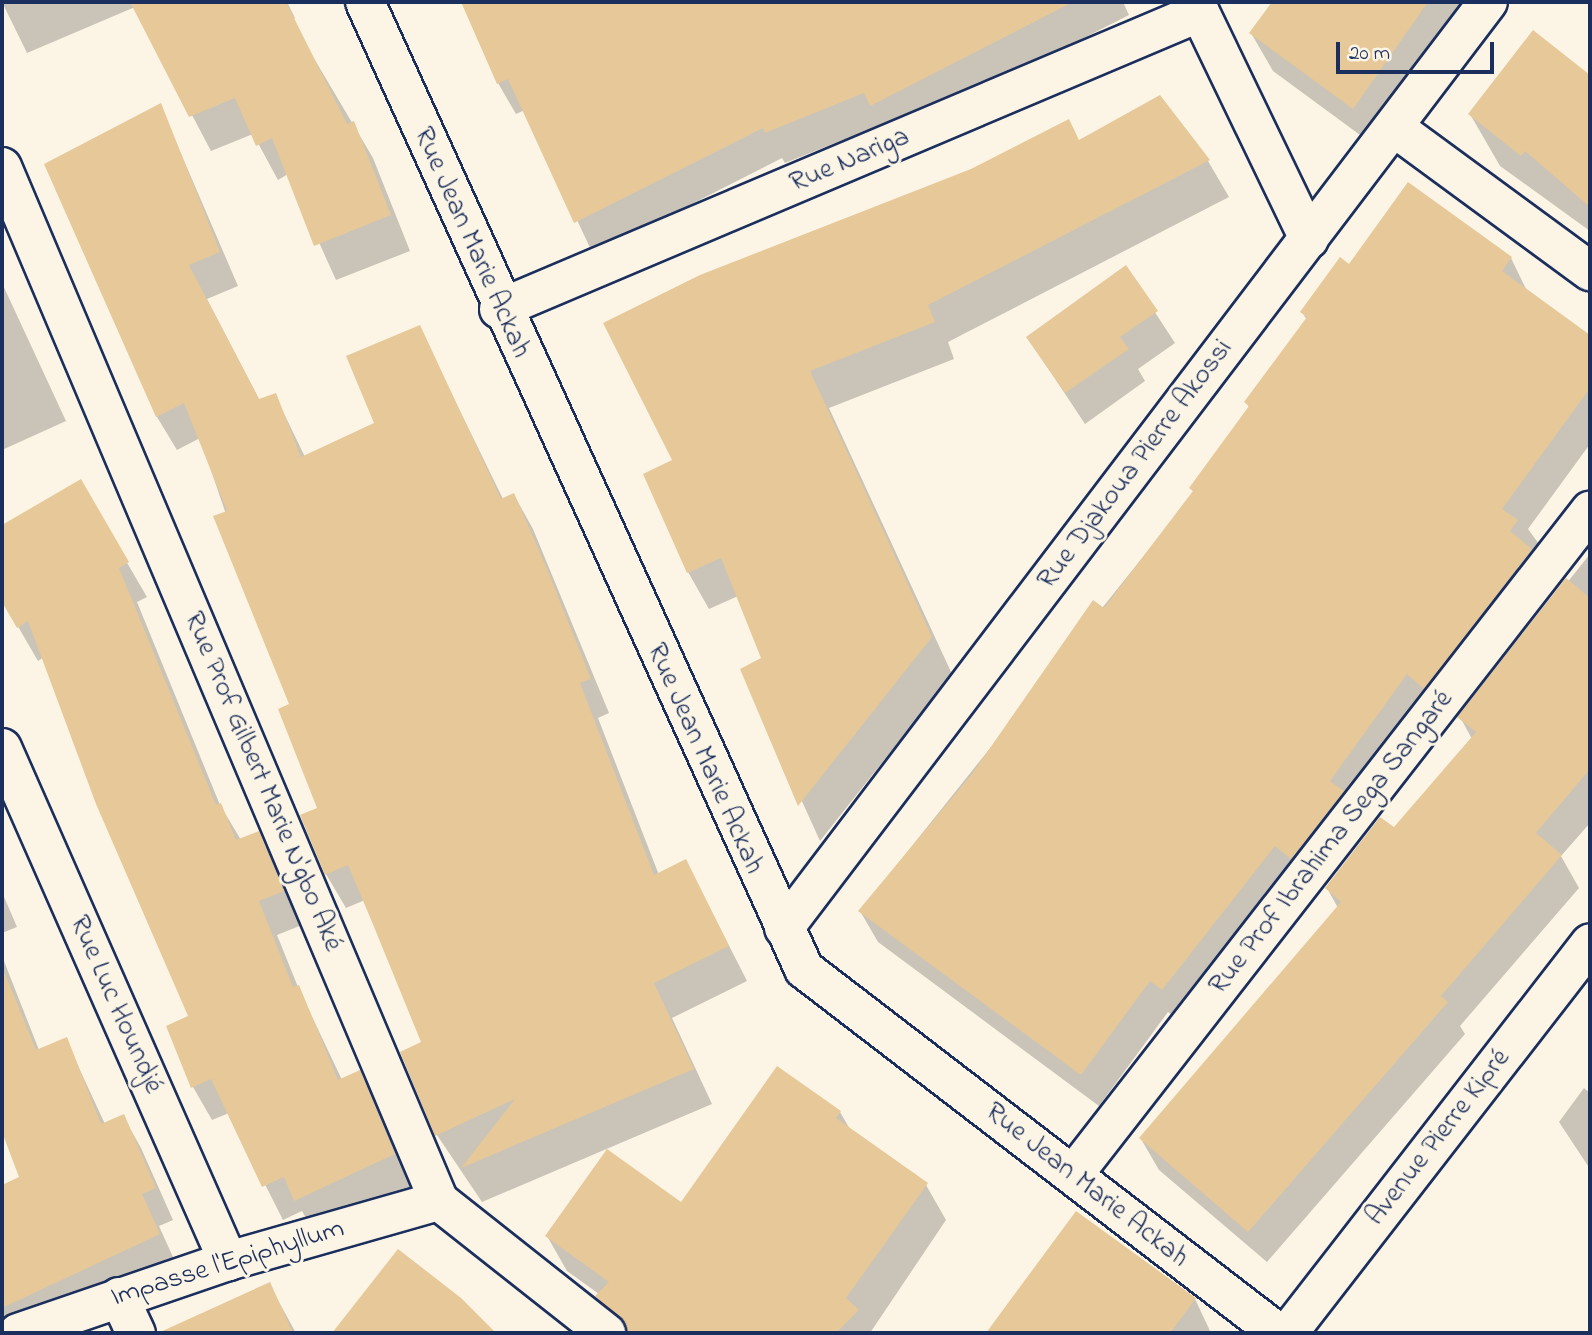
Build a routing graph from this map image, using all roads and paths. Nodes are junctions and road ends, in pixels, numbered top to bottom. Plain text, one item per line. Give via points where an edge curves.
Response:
1 (365, 2) edge
2 (1488, 2) edge
3 (1197, 7) edge
4 (1395, 128) junction
5 (2, 167) edge
6 (1309, 239) junction
7 (1590, 271) edge
8 (499, 309) junction
9 (1590, 511) edge
10 (2, 748) edge
11 (784, 928) junction
12 (1590, 943) edge
13 (1073, 1175) junction
14 (439, 1201) junction
15 (229, 1261) junction
16 (119, 1297) junction
17 (18, 1333) edge
18 (136, 1333) edge
19 (606, 1333) edge
20 (1278, 1333) edge
21 (1288, 1333) edge

1 - 8 street, Rue Jean Marie Ackah
2 - 4 street, Rue Djakoua Pierre Akossi
3 - 6 street
3 - 8 street, Rue Nariga
4 - 6 street, Rue Djakoua Pierre Akossi
4 - 7 street
5 - 14 street, Rue Prof Gilbert Marie N'gbo Aké
6 - 11 street, Rue Djakoua Pierre Akossi
8 - 11 street, Rue Jean Marie Ackah
9 - 13 street, Rue Prof Ibrahima Sega Sangaré
10 - 15 street, Rue Luc Houndjé
11 - 13 street, Rue Jean Marie Ackah via 804,969
12 - 21 street, Avenue Pierre Kipré
13 - 20 street, Rue Jean Marie Ackah
14 - 15 street, Impasse l'Epiphyllum
14 - 19 street, Rue Prof Gilbert Marie N'gbo Aké
15 - 16 street, Impasse l'Epiphyllum
16 - 17 street, Impasse l'Epiphyllum
16 - 18 street

